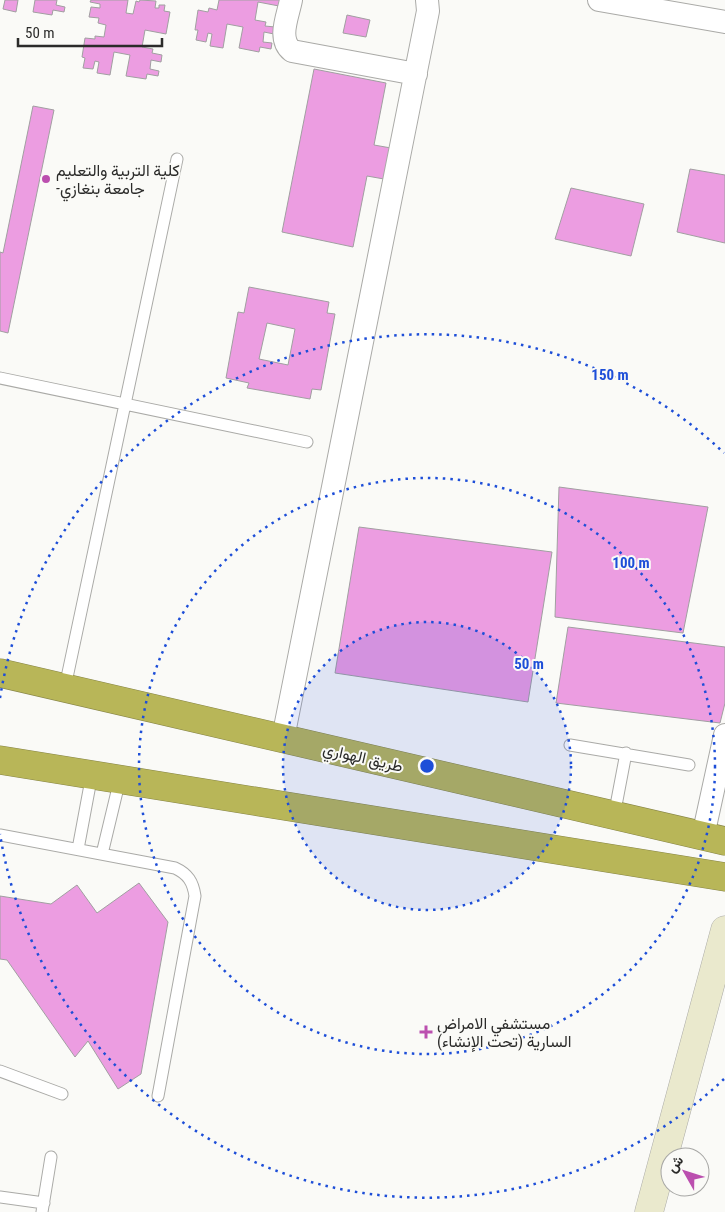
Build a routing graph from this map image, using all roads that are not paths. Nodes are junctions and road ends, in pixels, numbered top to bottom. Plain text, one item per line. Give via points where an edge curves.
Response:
1 (291, 0) edge
2 (427, 0) edge
3 (599, 0) edge
4 (664, 6) edge
5 (725, 22) edge
6 (416, 74) junction
7 (177, 159) dead end
8 (0, 378) edge
9 (124, 404) junction
10 (308, 442) dead end
11 (3, 678) edge
12 (65, 687) junction
13 (725, 735) edge
14 (283, 738) junction
15 (570, 744) dead end
16 (626, 754) junction
17 (0, 760) edge
18 (689, 765) dead end
19 (92, 774) junction
20 (120, 779) junction
21 (614, 816) junction
22 (0, 835) edge
23 (714, 839) edge
24 (78, 849) junction
25 (102, 854) junction
26 (725, 877) edge
27 (725, 930) edge
28 (0, 1071) edge
29 (62, 1094) dead end
30 (158, 1096) dead end
31 (51, 1157) dead end
32 (0, 1197) edge
33 (43, 1208) edge
34 (649, 1212) edge

1 - 6 street via 284,37 292,51
2 - 6 street
3 - 4 street
4 - 5 street
6 - 14 street
7 - 9 lane
8 - 9 lane
9 - 10 lane
9 - 12 lane
11 - 12 highway, طريق الهواري
12 - 14 highway, طريق الهواري
13 - 23 street
14 - 21 highway, طريق الهواري
15 - 16 lane
16 - 18 lane
16 - 21 lane
17 - 19 highway
19 - 20 highway
19 - 24 lane
20 - 25 lane
20 - 26 highway
21 - 23 highway, طريق الهواري
22 - 24 lane
24 - 25 lane
25 - 30 lane via 175,868 187,876 194,889
27 - 34 street
28 - 29 lane
31 - 33 lane
32 - 33 lane

